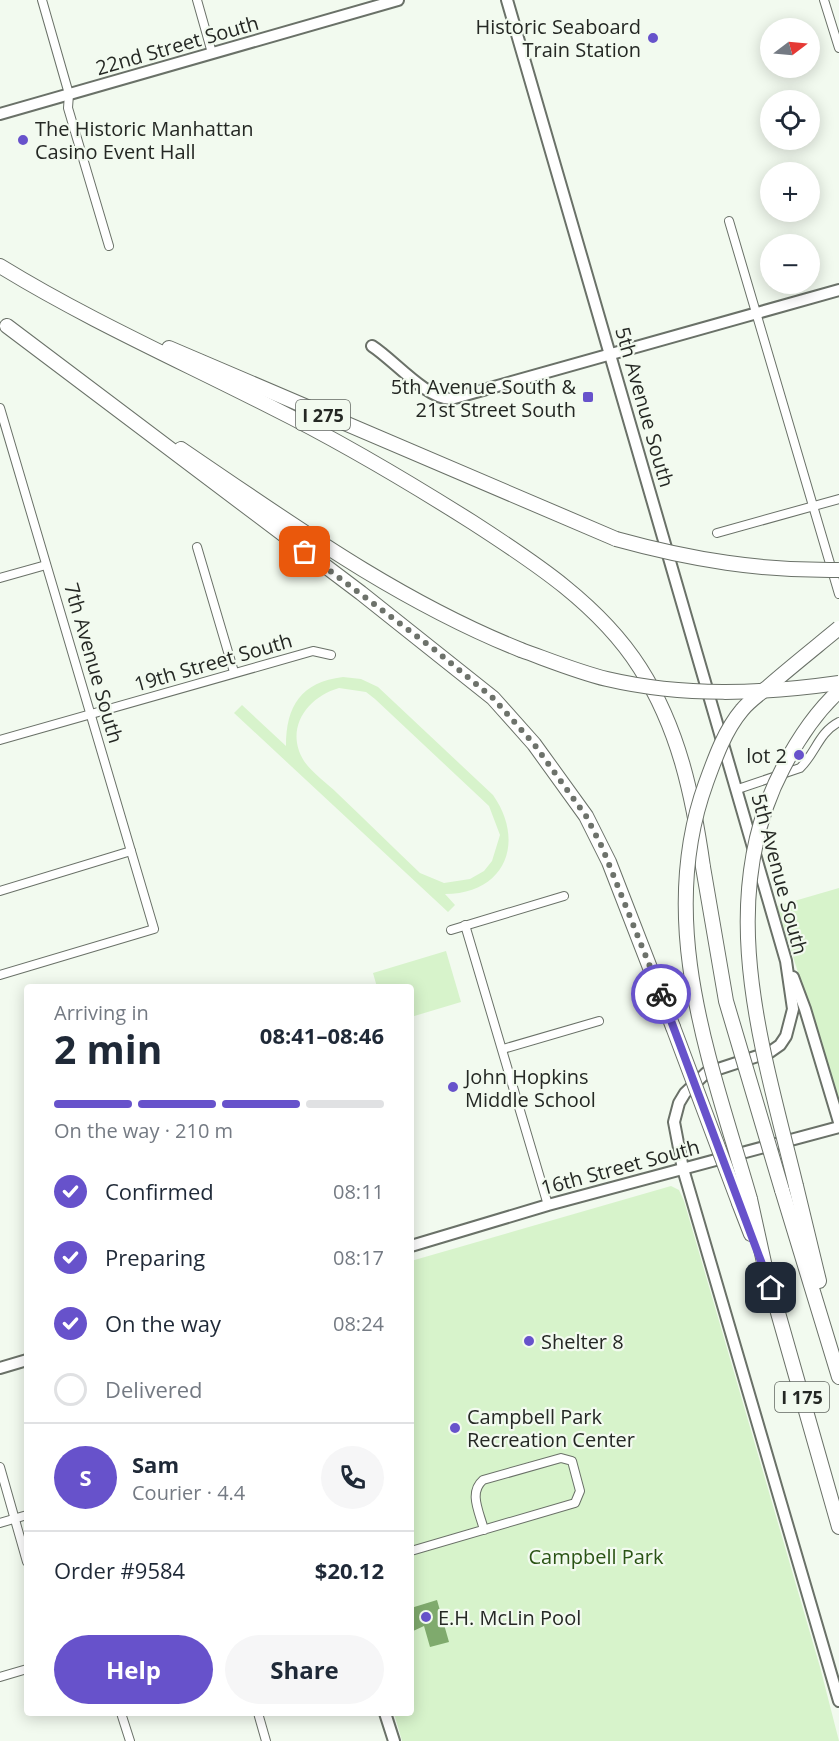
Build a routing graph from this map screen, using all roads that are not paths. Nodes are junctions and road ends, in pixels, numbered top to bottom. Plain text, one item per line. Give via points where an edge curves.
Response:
1 (42, 0) edge
2 (197, 0) edge
3 (398, 0) edge
4 (507, 0) edge
5 (824, 0) edge
6 (839, 48) edge
7 (212, 53) junction
8 (69, 94) junction
9 (0, 114) edge
10 (729, 221) dead end
11 (109, 246) dead end
12 (0, 266) edge
13 (32, 286) junction
14 (839, 290) edge
15 (756, 312) junction
16 (3, 324) edge
17 (372, 346) dead end
18 (611, 355) junction
19 (0, 408) edge
20 (839, 499) edge
21 (813, 507) junction
22 (717, 533) dead end
23 (197, 547) dead end
24 (46, 565) junction
25 (839, 570) edge
26 (0, 578) edge
27 (839, 594) edge
28 (839, 628) edge
29 (331, 655) dead end
30 (234, 672) junction
31 (839, 683) edge
32 (839, 691) edge
33 (89, 714) junction
34 (839, 722) edge
35 (0, 740) edge
36 (738, 789) junction
37 (131, 851) junction
38 (0, 891) edge
39 (564, 896) dead end
40 (465, 925) junction
41 (451, 930) dead end
42 (786, 961) junction
43 (0, 975) edge
44 (598, 1021) dead end
45 (502, 1049) junction
46 (839, 1125) edge
47 (683, 1168) junction
48 (789, 1188) junction
49 (744, 1201) junction
50 (548, 1205) junction
51 (414, 1245) edge
52 (24, 1361) edge
53 (839, 1364) edge
54 (0, 1368) edge
55 (839, 1377) edge
56 (0, 1467) edge
57 (24, 1516) edge
58 (14, 1519) junction
59 (0, 1523) edge
60 (839, 1527) edge
61 (484, 1530) junction
62 (414, 1550) edge
63 (24, 1552) edge
64 (24, 1670) edge
65 (0, 1677) edge
66 (839, 1701) edge
67 (122, 1716) edge
68 (259, 1716) edge
69 (386, 1716) edge
70 (130, 1741) edge
71 (266, 1741) edge
72 (394, 1741) edge

1 - 8 street
2 - 7 street
3 - 7 street, 22nd Street South
4 - 18 street, 5th Avenue South
5 - 6 street
7 - 8 street, 22nd Street South
8 - 9 street, 22nd Street South
8 - 11 street via 68,108
10 - 15 street
12 - 13 highway, I 275
13 - 25 highway, I 275, bridge via 616,539 753,568
13 - 48 highway, bridge via 359,454 502,542 572,592 606,625 640,667 670,721 694,806 726,1001
14 - 15 street
15 - 18 street
15 - 21 street
16 - 31 highway, bridge via 231,483 386,584 467,628 608,679 687,690 750,693
16 - 49 highway, bridge via 370,600 493,698 534,744 586,816 609,862
17 - 18 street via 405,374 438,396 451,399
18 - 36 street, 5th Avenue South
19 - 24 street, 7th Avenue South
20 - 21 street
21 - 22 street
21 - 27 street
23 - 30 street
24 - 26 street
24 - 33 street, 7th Avenue South
28 - 49 highway, bridge via 742,709 708,776 697,807 686,866 686,946 696,1012
29 - 30 street, 19th Street South via 313,651
30 - 33 street, 19th Street South
32 - 48 highway, bridge via 810,721 765,807 746,904 748,959
33 - 35 street, 19th Street South
33 - 37 street, 7th Avenue South
34 - 36 street via 816,741 800,768
36 - 42 street, 5th Avenue South
37 - 38 street
37 - 43 street, 7th Avenue South via 154,928
39 - 40 street
40 - 41 street
40 - 45 street
42 - 46 street via 805,1009
42 - 47 street, 5th Avenue South via 793,1009 786,1036 770,1052 706,1073 685,1093 674,1122
44 - 45 street
45 - 50 street
46 - 47 street, 16th Street South
47 - 50 street, 16th Street South
47 - 66 street, 5th Avenue South
48 - 53 highway
48 - 55 highway
49 - 60 highway, I 175
50 - 51 street, 16th Street South
52 - 54 street
56 - 58 street
57 - 58 street
58 - 59 street
58 - 63 street
61 - 61 street via 474,1493 483,1480 561,1458 572,1461 580,1491 575,1503
61 - 62 street
64 - 65 street
67 - 70 street
68 - 71 street
69 - 72 street

